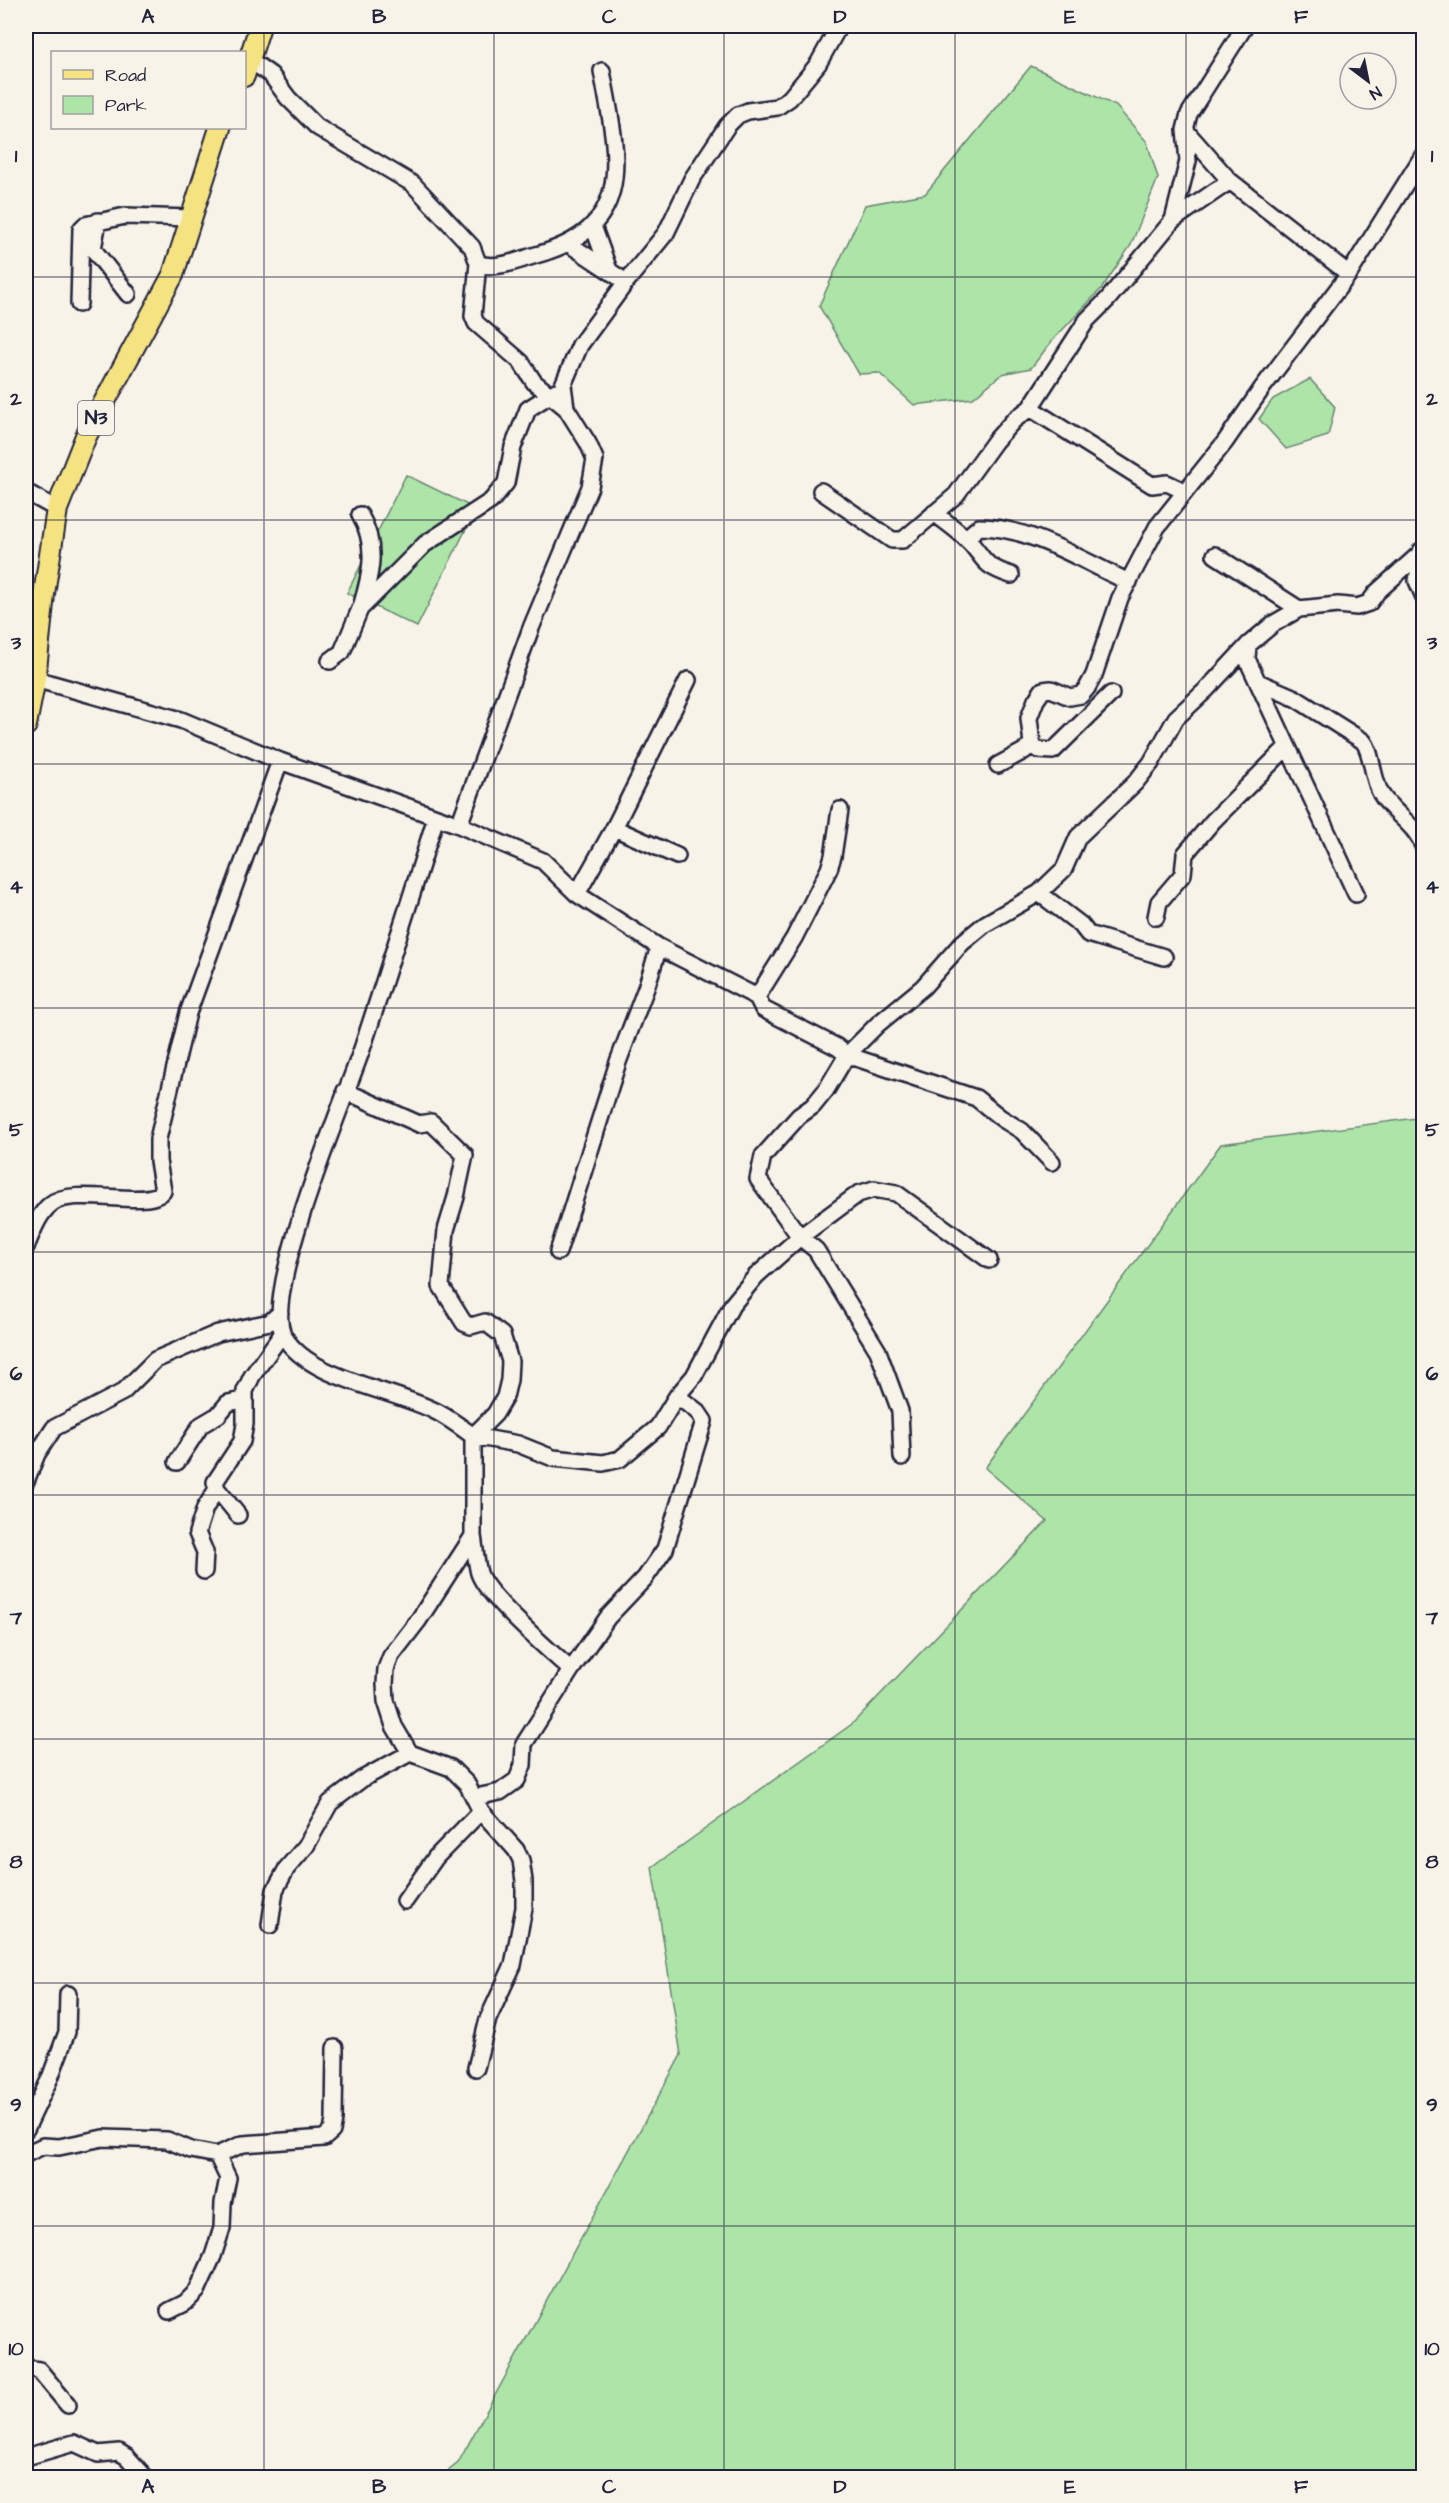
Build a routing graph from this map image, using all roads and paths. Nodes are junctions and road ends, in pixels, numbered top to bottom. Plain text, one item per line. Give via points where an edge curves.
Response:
1 (260, 26) edge
2 (839, 26) edge
3 (1245, 26) edge
4 (247, 68) edge
5 (602, 71) dead end
6 (220, 129) edge
7 (1185, 130) junction
8 (1424, 154) edge
9 (1230, 182) junction
10 (190, 218) junction
11 (98, 220) junction
12 (1173, 220) junction
13 (593, 226) junction
14 (568, 244) junction
15 (478, 263) junction
16 (609, 270) junction
17 (1349, 274) junction
18 (626, 282) junction
19 (128, 294) dead end
20 (79, 304) dead end
21 (563, 385) junction
22 (551, 396) junction
23 (566, 408) junction
24 (1030, 408) junction
25 (822, 491) dead end
26 (1184, 491) junction
27 (26, 492) edge
28 (57, 509) junction
29 (934, 513) junction
30 (360, 515) dead end
31 (966, 538) junction
32 (1422, 550) edge
33 (1215, 555) dead end
34 (1011, 575) dead end
35 (1129, 582) junction
36 (1424, 597) edge
37 (360, 609) junction
38 (1299, 609) junction
39 (1243, 654) junction
40 (330, 661) dead end
41 (36, 680) junction
42 (688, 680) dead end
43 (1258, 682) junction
44 (1111, 694) dead end
45 (26, 725) edge
46 (1032, 744) junction
47 (1287, 747) junction
48 (280, 761) junction
49 (998, 765) dead end
50 (840, 810) dead end
51 (436, 817) junction
52 (459, 825) junction
53 (614, 828) junction
54 (1424, 848) edge
55 (677, 856) dead end
56 (1039, 893) junction
57 (577, 894) junction
58 (1356, 894) dead end
59 (1156, 917) dead end
60 (659, 946) junction
61 (1164, 957) dead end
62 (757, 997) junction
63 (847, 1055) junction
64 (345, 1091) junction
65 (1052, 1162) dead end
66 (800, 1237) junction
67 (26, 1247) edge
68 (558, 1252) dead end
69 (988, 1260) dead end
70 (280, 1313) junction
71 (282, 1334) junction
72 (677, 1396) junction
73 (243, 1400) junction
74 (473, 1436) junction
75 (902, 1457) dead end
76 (177, 1462) dead end
77 (26, 1480) edge
78 (218, 1489) junction
79 (238, 1515) dead end
80 (473, 1536) junction
81 (204, 1571) dead end
82 (571, 1670) junction
83 (410, 1753) junction
84 (478, 1804) junction
85 (405, 1901) dead end
86 (270, 1925) dead end
87 (68, 1994) dead end
88 (336, 2048) dead end
89 (476, 2068) dead end
90 (26, 2128) edge
91 (26, 2154) edge
92 (218, 2155) junction
93 (169, 2311) dead end
94 (26, 2368) edge
95 (68, 2404) dead end
96 (26, 2457) edge
97 (146, 2478) edge

1 - 4 main road
2 - 18 street via 818,64 790,98 777,107 738,115 727,126 692,179 666,233
3 - 7 street via 1189,114
4 - 15 street via 271,75 317,127 413,184 472,247
5 - 13 street via 616,157 610,200
6 - 10 main road, N3
7 - 9 street
7 - 12 street via 1188,161
8 - 17 street
9 - 12 street
9 - 17 street
10 - 11 street via 125,216
10 - 28 main road, N3 via 173,275 86,436
11 - 19 street via 93,249
11 - 20 street via 81,229
12 - 24 street via 1088,320
13 - 14 street
13 - 16 street
14 - 15 street via 500,265
14 - 16 street
15 - 22 street via 473,316 476,323 521,362 534,382
16 - 18 street
17 - 26 street
18 - 21 street via 580,345
21 - 22 street
21 - 23 street
22 - 23 street
22 - 37 street via 528,409 513,447 506,483 491,501 424,544
23 - 52 street via 595,459 590,487 531,628
24 - 26 street via 1152,485 1167,483
24 - 29 street via 995,441 956,495
25 - 29 street via 898,542
26 - 35 street via 1157,526
27 - 28 street
28 - 41 main road, N3
29 - 31 street
30 - 37 street via 369,531 372,573
31 - 34 street via 983,562
31 - 35 street via 979,527 1000,527 1049,544
32 - 36 street via 1417,580
32 - 38 street via 1369,603
33 - 38 street
35 - 46 street via 1087,688 1081,695 1070,697 1043,690 1036,700 1029,718
37 - 40 street via 342,652
38 - 39 street via 1274,624
39 - 43 street
39 - 56 street via 1176,718 1151,763 1078,837 1064,869
41 - 45 main road, N3
41 - 48 street via 181,720
42 - 53 street
43 - 47 street
43 - 54 street via 1295,698 1363,741 1380,793 1421,837
44 - 46 street via 1053,751 1038,750
46 - 49 street
47 - 58 street
47 - 59 street via 1185,854 1183,874 1158,902
48 - 51 street
48 - 67 street via 188,1013 158,1139 163,1191 153,1198 82,1197 52,1202 42,1213
50 - 62 street via 829,869 794,938
51 - 52 street
51 - 64 street
52 - 57 street via 543,861
53 - 55 street
53 - 57 street
56 - 61 street via 1088,934
56 - 63 street via 985,924 962,943 923,987
57 - 60 street
60 - 62 street
60 - 68 street
62 - 63 street via 763,1009
63 - 65 street via 976,1098 1022,1131
63 - 66 street via 826,1090 763,1156 758,1179
64 - 70 street via 300,1220
64 - 74 street via 419,1124 430,1122 465,1155 446,1230 441,1286 464,1323 471,1326 485,1322 502,1335 510,1361 505,1397 495,1414
66 - 69 street via 858,1194 874,1189 896,1193
66 - 72 street via 756,1276 732,1305 694,1376
66 - 75 street via 816,1250 878,1351 900,1411
70 - 71 street
70 - 77 street via 270,1322 218,1333 155,1360 123,1392 54,1428
71 - 73 street via 252,1376
71 - 74 street via 309,1362 435,1410
72 - 74 street via 658,1426 610,1463 553,1458 518,1444
72 - 82 street via 704,1421 665,1549 645,1578 608,1617
73 - 76 street via 228,1403 201,1425
73 - 78 street via 242,1441 218,1475
74 - 80 street
78 - 79 street
78 - 81 street via 205,1508 196,1533 205,1552
80 - 82 street via 484,1582 506,1609
80 - 83 street via 386,1669 386,1701 394,1726
82 - 84 street via 524,1744 523,1765 517,1780
83 - 84 street via 451,1768
83 - 86 street via 362,1779 330,1803 275,1890
84 - 85 street
84 - 89 street via 521,1860 524,1908 513,1965 488,2019
87 - 90 street via 67,2032
88 - 92 street via 332,2131 324,2138 243,2144
91 - 92 street via 43,2146 59,2147 103,2138 166,2140
92 - 93 street via 228,2178 222,2228 197,2291
94 - 95 street via 39,2370
96 - 97 street via 74,2443 98,2454 119,2452

